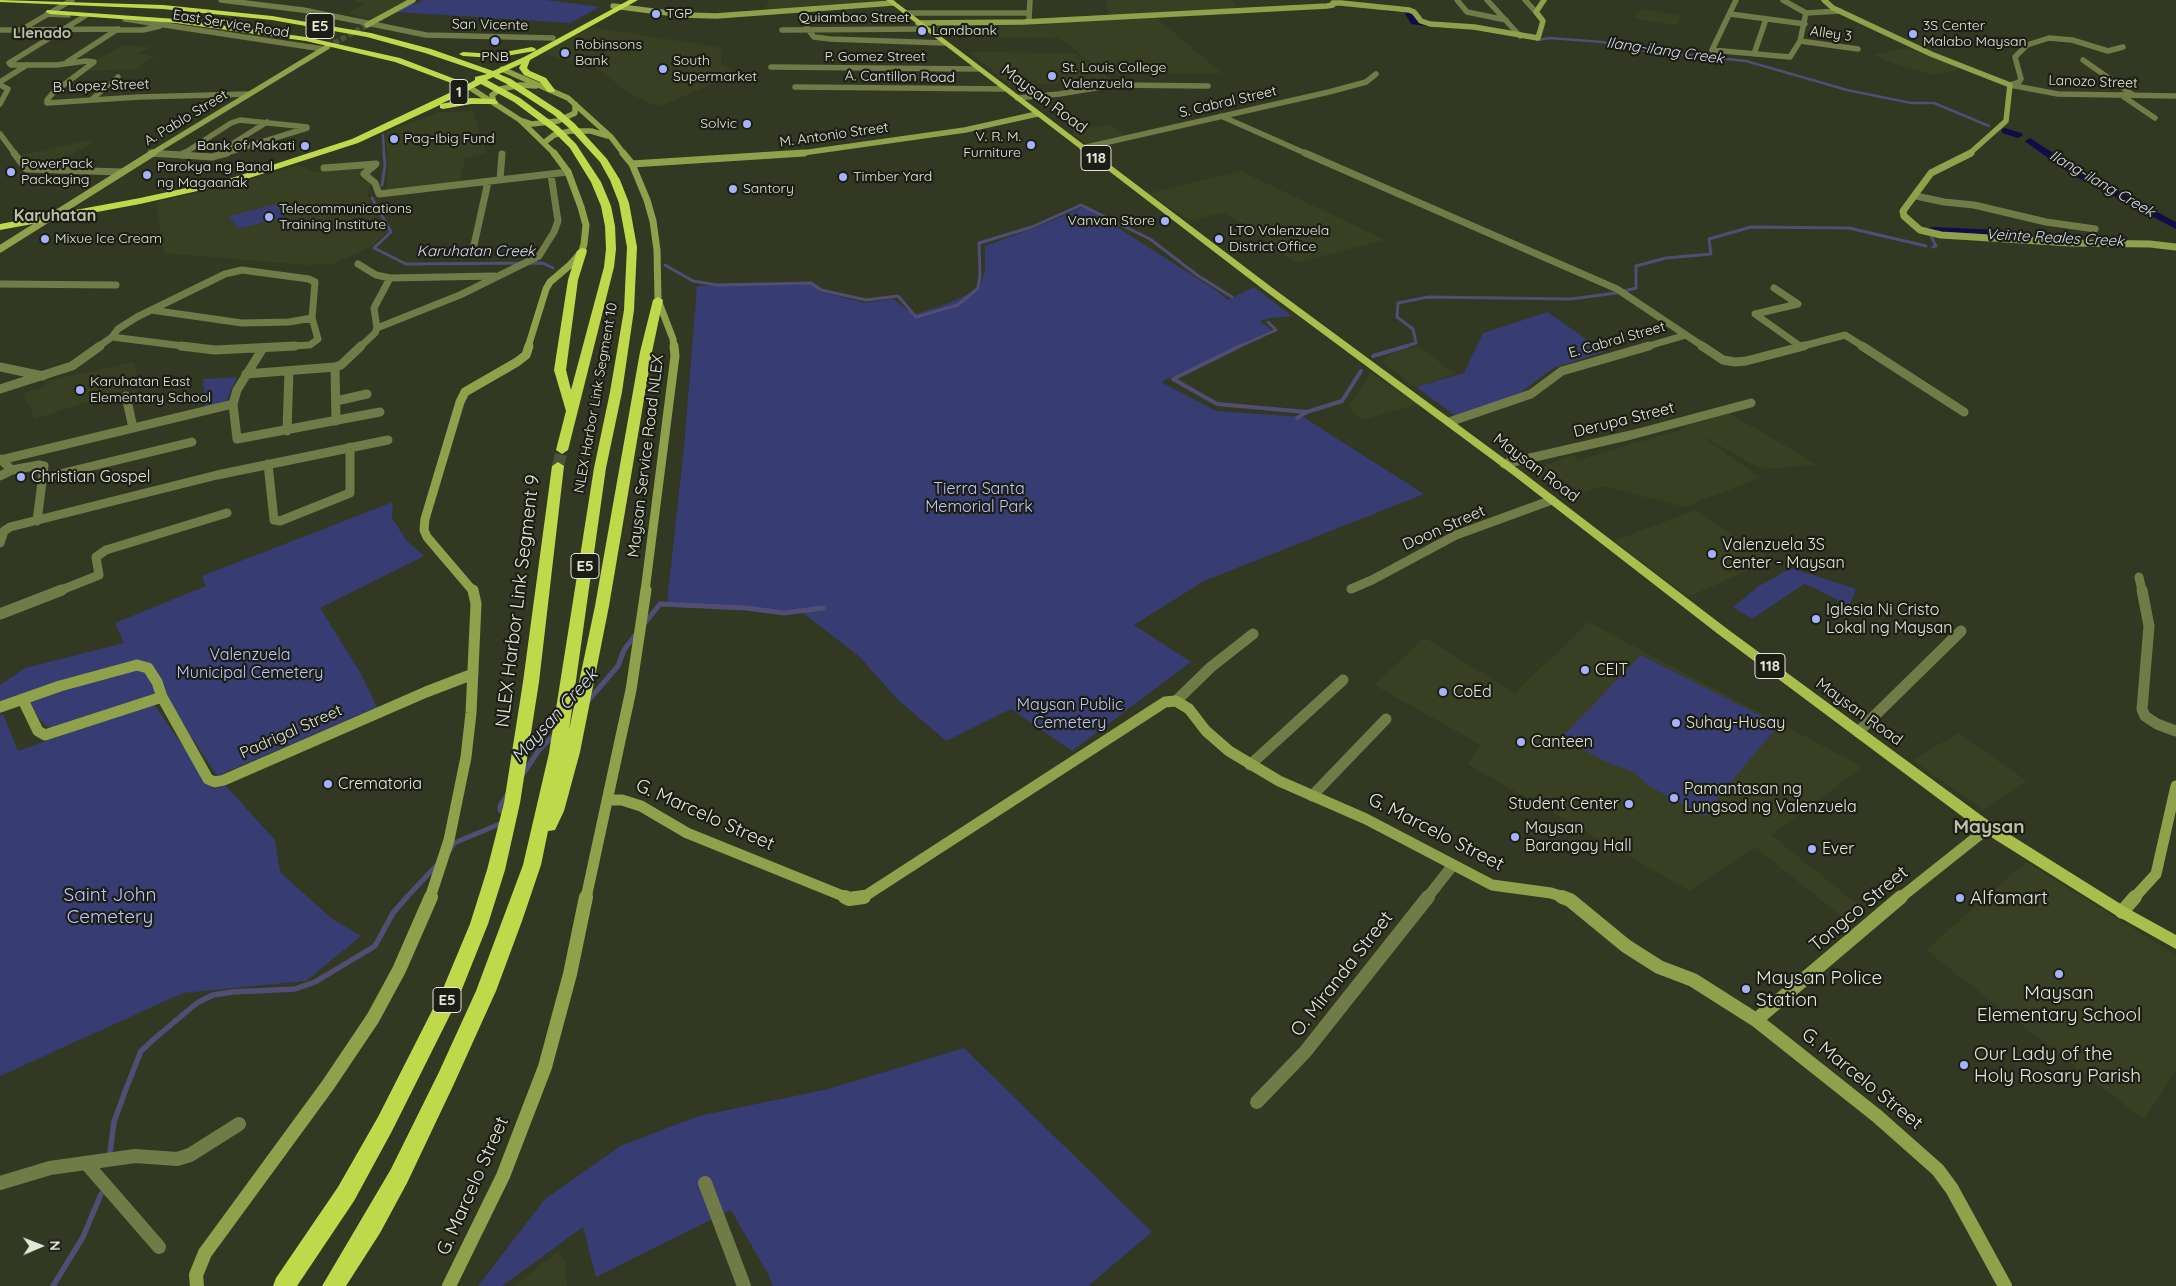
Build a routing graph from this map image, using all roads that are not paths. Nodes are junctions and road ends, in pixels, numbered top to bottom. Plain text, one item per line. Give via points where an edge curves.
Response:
1 (0, 0) edge
2 (72, 0) edge
3 (132, 0) edge
4 (221, 0) edge
5 (413, 0) edge
6 (634, 0) edge
7 (1030, 0) edge
8 (1457, 0) edge
9 (1487, 0) edge
10 (1525, 0) edge
11 (1544, 0) edge
12 (1736, 0) edge
13 (1783, 0) edge
14 (1824, 0) edge
15 (891, 2) edge
16 (1332, 3) edge
17 (619, 4) edge
18 (0, 5) edge
19 (37, 11) dead end
20 (1840, 11) junction
21 (904, 12) junction
22 (1536, 12) junction
23 (1029, 13) junction
24 (1806, 13) junction
25 (47, 14) junction
26 (1730, 14) junction
27 (85, 16) junction
28 (1766, 19) junction
29 (134, 20) junction
30 (1506, 20) junction
31 (1029, 22) junction
32 (369, 23) junction
33 (918, 23) junction
34 (1805, 24) junction
35 (160, 26) dead end
36 (807, 28) junction
37 (926, 29) junction
38 (0, 30) edge
39 (20, 30) junction
40 (62, 30) junction
41 (118, 30) junction
42 (782, 30) dead end
43 (1520, 36) junction
44 (553, 38) junction
45 (1800, 41) junction
46 (944, 43) junction
47 (2122, 47) dead end
48 (325, 48) joint
49 (532, 49) junction
50 (1858, 50) dead end
51 (1754, 54) junction
52 (466, 55) junction
53 (527, 59) junction
54 (2083, 60) dead end
55 (28, 65) junction
56 (62, 65) junction
57 (506, 67) junction
58 (771, 67) dead end
59 (449, 69) junction
60 (978, 69) junction
61 (425, 70) junction
62 (1376, 74) dead end
63 (469, 75) dead end
64 (118, 77) dead end
65 (0, 83) edge
66 (1208, 86) dead end
67 (2010, 86) junction
68 (469, 87) junction
69 (795, 87) dead end
70 (1004, 89) junction
71 (551, 90) junction
72 (249, 94) junction
73 (2121, 95) junction
74 (2133, 95) junction
75 (2176, 96) edge
76 (1017, 98) junction
77 (92, 100) junction
78 (494, 102) junction
79 (0, 104) edge
80 (575, 104) junction
81 (415, 114) junction
82 (1037, 114) junction
83 (1221, 116) junction
84 (2155, 118) dead end
85 (520, 120) junction
86 (267, 122) junction
87 (611, 137) junction
88 (1, 138) edge
89 (545, 142) junction
90 (1082, 148) junction
91 (151, 153) junction
92 (502, 154) dead end
93 (181, 155) junction
94 (212, 157) junction
95 (632, 164) junction
96 (324, 168) dead end
97 (122, 172) junction
98 (568, 172) junction
99 (551, 175) junction
100 (500, 180) junction
101 (488, 182) junction
102 (1916, 196) junction
103 (54, 216) junction
104 (0, 225) edge
105 (2095, 228) dead end
106 (2176, 247) edge
107 (0, 249) edge
108 (582, 251) junction
109 (472, 254) dead end
110 (358, 264) dead end
111 (495, 276) junction
112 (390, 278) junction
113 (0, 284) edge
114 (116, 285) dead end
115 (1774, 288) dead end
116 (658, 300) junction
117 (150, 310) junction
118 (312, 318) junction
119 (377, 328) junction
120 (1686, 335) junction
121 (112, 337) junction
122 (1800, 346) junction
123 (263, 348) junction
124 (0, 367) edge
125 (335, 367) junction
126 (289, 371) junction
127 (246, 374) junction
128 (44, 376) junction
129 (0, 389) edge
130 (367, 394) dead end
131 (126, 396) dead end
132 (336, 401) junction
133 (1750, 402) dead end
134 (233, 404) junction
135 (571, 410) junction
136 (380, 412) dead end
137 (1964, 412) dead end
138 (336, 420) junction
139 (1449, 422) junction
140 (133, 428) junction
141 (287, 431) junction
142 (388, 440) dead end
143 (192, 442) dead end
144 (350, 447) junction
145 (0, 460) edge
146 (268, 464) junction
147 (1504, 464) junction
148 (12, 470) junction
149 (0, 476) edge
150 (44, 478) junction
151 (1552, 500) junction
152 (227, 513) dead end
153 (37, 520) junction
154 (1, 539) edge
155 (2139, 577) dead end
156 (1352, 588) dead end
157 (0, 614) edge
158 (1961, 631) dead end
159 (1253, 634) dead end
160 (473, 674) junction
161 (1343, 680) dead end
162 (162, 697) junction
163 (22, 700) junction
164 (1176, 701) junction
165 (0, 707) edge
166 (1386, 719) dead end
167 (2176, 731) edge
168 (1858, 732) junction
169 (1250, 765) junction
170 (2176, 786) edge
171 (1312, 796) junction
172 (608, 800) junction
173 (1988, 828) junction
174 (532, 865) junction
175 (1453, 865) junction
176 (2122, 912) junction
177 (2176, 943) edge
178 (1756, 1020) junction
179 (1257, 1102) dead end
180 (239, 1124) dead end
181 (86, 1163) junction
182 (0, 1183) edge
183 (705, 1183) dead end
184 (160, 1248) dead end
185 (197, 1286) edge
186 (284, 1286) edge
187 (333, 1286) edge
188 (449, 1286) edge
189 (744, 1286) edge
190 (2005, 1286) edge

1 - 174 highway, NLEX Harbor Link Segment 10 / E5 via 163,7 280,19 368,35 484,70 533,96 572,126 604,161 615,180 629,224 632,266 629,310 600,468 556,754
2 - 25 street
3 - 52 highway via 244,8 310,17 442,46
4 - 32 street, San Vicente via 293,8
5 - 32 street
6 - 17 highway, 1
7 - 23 street
8 - 30 street via 1470,13
9 - 30 street
10 - 22 street
11 - 22 street
12 - 26 street
13 - 24 street
14 - 20 street
15 - 17 street via 716,16 684,15
15 - 21 main road, Maysan Road / 118
16 - 31 street
16 - 43 street via 1409,10 1430,24 1474,27
17 - 44 highway, 1
17 - 53 highway, 1
18 - 59 highway, E5 via 153,11 259,22 357,39 415,55
19 - 61 highway via 219,26 306,39 398,60
20 - 24 street
20 - 67 street via 1931,54
21 - 23 street
21 - 33 main road, Maysan Road / 118
22 - 43 street via 1543,21 1538,38
23 - 31 street
24 - 34 street
25 - 27 street, East Service Road
25 - 39 street
26 - 28 street
26 - 51 street via 1710,49
27 - 29 street, East Service Road
27 - 40 street
28 - 34 street
28 - 51 street
29 - 41 street
29 - 48 street, East Service Road
30 - 43 street
31 - 33 street
32 - 44 street, San Vicente via 426,35
33 - 37 main road, Maysan Road / 118
34 - 45 street
35 - 41 street
36 - 37 street, Quiambao Street
36 - 42 street, Quiambao Street
36 - 46 street via 814,37 830,39
37 - 46 main road, Maysan Road / 118
38 - 39 street
39 - 40 street
40 - 41 street
40 - 55 street via 8,64
41 - 56 street
44 - 49 highway, 1
45 - 50 street, Alley 3
45 - 51 street via 1790,58
46 - 60 main road, Maysan Road / 118
47 - 67 street via 2108,51 2072,40 2049,38 2027,45 2015,56 2021,79
48 - 72 street, A. Pablo Street
49 - 52 highway via 494,56
49 - 57 highway, 1
52 - 57 highway
52 - 59 highway via 467,62
53 - 57 highway, 1
53 - 71 highway via 523,68 543,80
54 - 74 street
55 - 56 street
55 - 65 street
56 - 77 street, B. Lopez Street via 86,60 94,62 53,93 47,102
57 - 68 highway, 1
57 - 71 street, Maysan Service Road NLEX
58 - 60 street, P. Gomez Street
59 - 61 highway
60 - 70 main road, Maysan Road / 118
61 - 68 highway
61 - 81 highway via 442,80 445,86
62 - 83 street, S. Cabral Street via 1366,82
63 - 135 highway, NLEX Harbor Link Segment 10 / E5 via 517,100 573,146 596,182 606,206 610,226 609,267
64 - 77 street
65 - 79 street via 8,89
66 - 76 street via 1114,85
67 - 73 street, Lanozo Street via 2058,94
67 - 102 street via 2006,121 1967,156 1931,173
68 - 78 street
68 - 81 highway, 1
69 - 70 street, A. Cantillon Road
70 - 76 main road, Maysan Road / 118
71 - 78 street via 529,85 510,86 496,91 492,95
71 - 80 street, Maysan Service Road NLEX
72 - 77 street, B. Lopez Street
72 - 91 street, A. Pablo Street
73 - 74 street, Lanozo Street
73 - 84 street
74 - 75 street, Lanozo Street
76 - 82 main road, Maysan Road / 118
78 - 81 highway via 462,102
78 - 85 street
80 - 85 street via 575,113 558,122 532,124
80 - 87 street, Maysan Service Road NLEX
81 - 103 highway, 1 via 355,141 234,180 148,200
82 - 90 main road, Maysan Road / 118
82 - 95 street, M. Antonio Street via 965,130 786,155
83 - 90 street, S. Cabral Street
83 - 120 street via 1617,289
85 - 89 street
86 - 93 street via 240,120 231,123
86 - 94 street
86 - 94 street via 307,128
87 - 89 street via 591,131 570,130
87 - 95 street, Maysan Service Road NLEX
88 - 97 street via 26,169
89 - 98 street
90 - 139 main road, Maysan Road / 118
91 - 93 street
91 - 97 street, A. Pablo Street
92 - 100 street
93 - 94 street
95 - 116 street, Maysan Service Road NLEX via 653,221
96 - 101 street via 376,164 364,174 375,183 379,194
97 - 103 street, A. Pablo Street
98 - 99 street
98 - 108 street via 586,225
99 - 100 street
99 - 111 street via 558,221 554,232 542,253 526,264
100 - 101 street
101 - 109 street
102 - 105 street via 1981,206 2046,222
102 - 106 street via 1903,211 1904,216 1920,230 1934,234
103 - 104 highway, 1
103 - 107 street, A. Pablo Street
108 - 135 highway via 573,280 560,370
108 - 160 street via 546,290 526,354 465,392 425,520 427,537 475,594
110 - 112 street via 376,275
111 - 112 street
111 - 119 street via 460,295
112 - 119 street via 374,308
113 - 114 street
115 - 122 street via 1798,304 1755,314
116 - 172 street, Maysan Service Road NLEX via 673,339 674,376 630,690
116 - 174 highway via 572,752 555,811
117 - 118 street via 242,323
117 - 118 street via 224,274 242,270 312,280
117 - 121 street
118 - 123 street via 316,342
119 - 125 street via 346,361
120 - 122 street via 1723,360 1736,362
120 - 139 street, E. Cabral Street via 1562,371 1531,394
121 - 123 street via 215,350
121 - 128 street via 72,366
122 - 137 street via 1840,335 1850,337
123 - 127 street
124 - 128 street
125 - 126 street
125 - 132 street
126 - 127 street
126 - 141 street
127 - 134 street
128 - 129 street
130 - 132 street
131 - 140 street
132 - 138 street
133 - 147 street, Derupa Street via 1632,435
134 - 140 street
134 - 141 street via 237,439
135 - 186 highway, NLEX Harbor Link Segment 9 / E5 via 560,458 512,803 479,924 451,993 389,1117 346,1194
136 - 138 street
138 - 141 street
139 - 147 main road, Maysan Road / 118
140 - 145 street
142 - 144 street
143 - 150 street
144 - 146 street
144 - 146 street via 350,493 280,521 274,520
145 - 148 street
146 - 153 street
147 - 151 main road, Maysan Road / 118
148 - 149 street
148 - 150 street via 42,465
150 - 153 street
151 - 156 street, Doon Street via 1456,535
151 - 168 main road, Maysan Road / 118
152 - 157 street via 106,550 96,557 99,575
153 - 154 street via 7,528
155 - 167 street via 2149,626 2142,709 2145,716 2157,724
158 - 168 street
159 - 164 street, G. Marcelo Street via 1211,667
160 - 162 street, Padrigal Street via 215,782 208,779
160 - 185 street via 461,782 439,875 423,917 373,1018 205,1254 196,1275
161 - 169 street
162 - 163 street, Padrigal Street via 148,668 137,665
162 - 163 street via 44,734 38,731
163 - 165 street, Padrigal Street
164 - 169 street, G. Marcelo Street via 1190,708 1206,731
164 - 172 street, G. Marcelo Street via 1165,702 861,899 850,899 687,833 640,806 622,800
166 - 171 street
168 - 173 main road, Maysan Road / 118
169 - 171 street, G. Marcelo Street
170 - 176 street via 2156,874
171 - 175 street, G. Marcelo Street via 1366,819
172 - 188 street, G. Marcelo Street via 570,974 545,1067 503,1176
173 - 176 main road, Maysan Road / 118
173 - 178 street, Tongco Street
174 - 187 highway, E5 via 489,983 446,1079 372,1226
175 - 178 street, G. Marcelo Street via 1503,888 1551,893 1570,900 1626,946 1659,966 1693,980
175 - 179 street, O. Miranda Street via 1305,1052
176 - 177 main road, Maysan Road / 118
178 - 190 street, G. Marcelo Street via 1877,1116 1938,1170 1952,1189
180 - 181 street via 177,1159 135,1156
181 - 182 street via 50,1168
181 - 184 street
183 - 189 street

